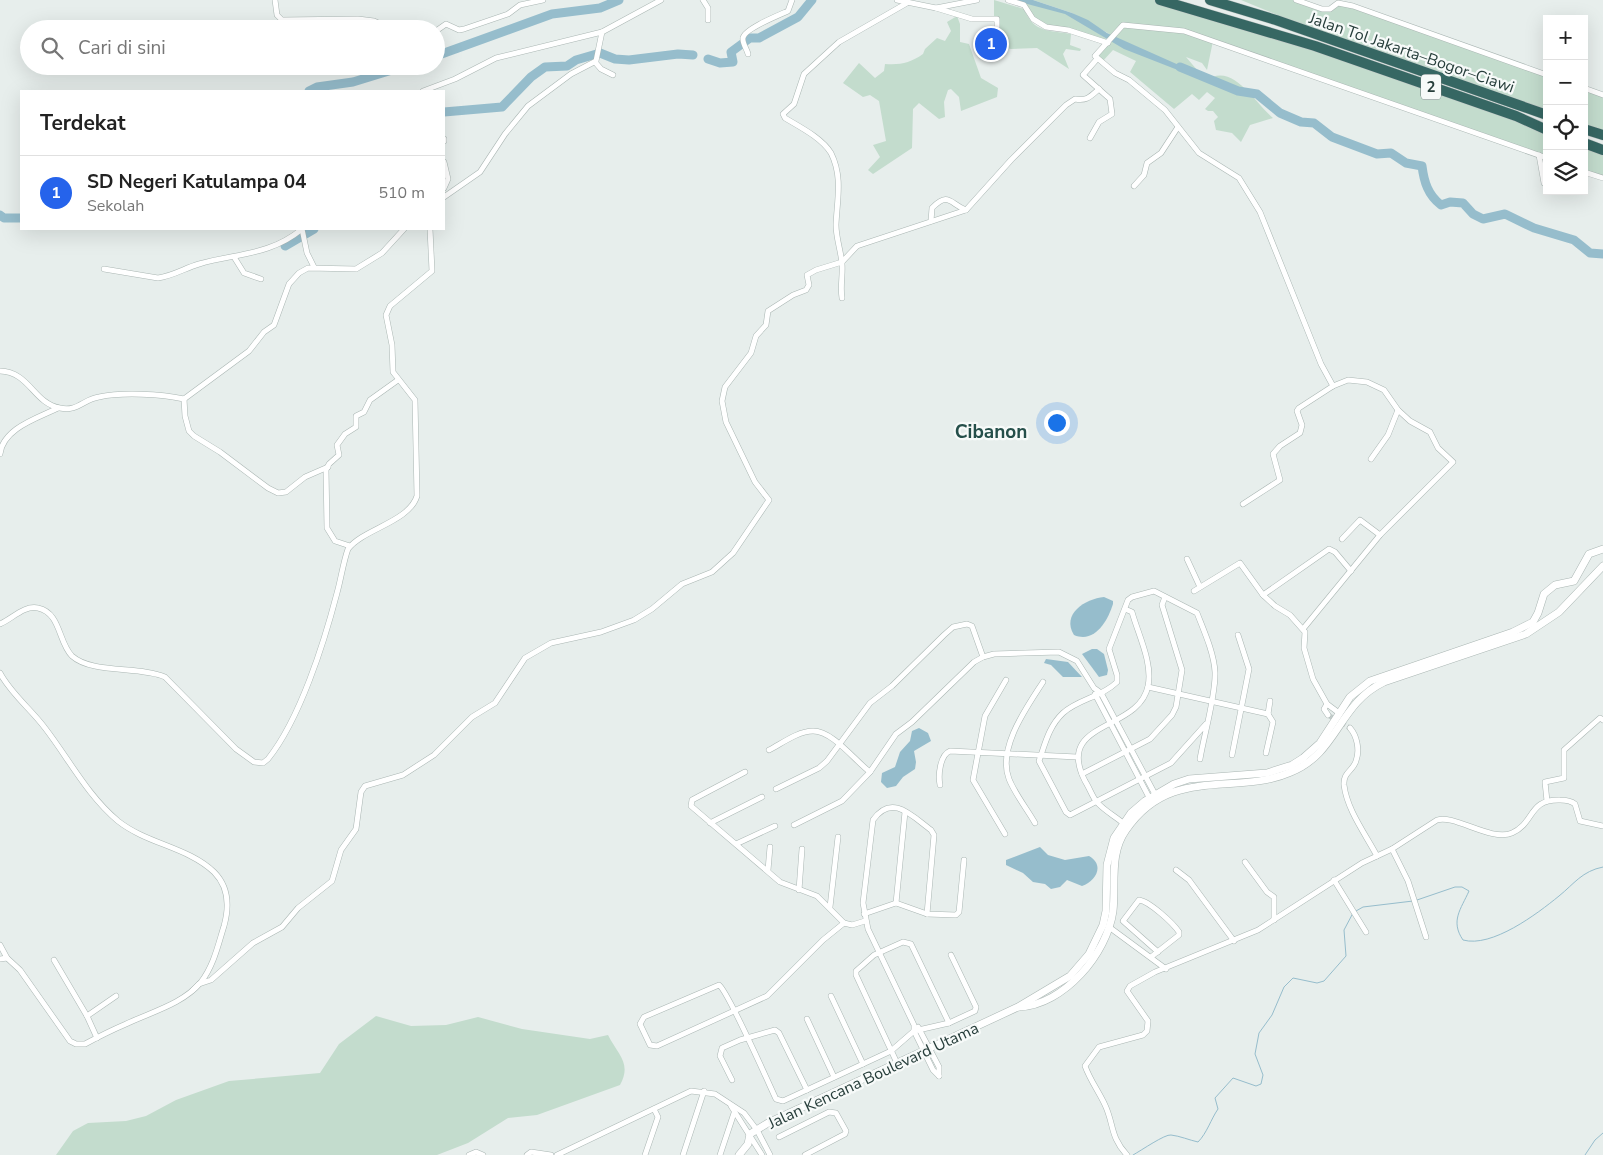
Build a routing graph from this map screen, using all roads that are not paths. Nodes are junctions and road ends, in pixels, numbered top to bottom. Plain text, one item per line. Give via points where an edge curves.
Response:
1 (275, 0) edge
2 (543, 0) edge
3 (661, 0) edge
4 (703, 0) edge
5 (792, 0) edge
6 (897, 0) edge
7 (977, 0) edge
8 (1008, 0) edge
9 (1160, 0) edge
10 (1210, 0) edge
11 (1296, 0) edge
12 (907, 3) junction
13 (936, 8) junction
14 (282, 20) edge
15 (282, 20) edge
16 (366, 20) edge
17 (708, 20) dead end
18 (1292, 21) dead end
19 (445, 25) edge
20 (602, 32) junction
21 (1324, 37) junction
22 (1108, 42) junction
23 (998, 44) dead end
24 (748, 54) dead end
25 (1097, 59) junction
26 (596, 60) junction
27 (613, 74) dead end
28 (1543, 74) edge
29 (1099, 89) junction
30 (1588, 89) edge
31 (426, 90) edge
32 (1603, 95) edge
33 (1543, 114) edge
34 (1178, 127) junction
35 (1543, 128) edge
36 (1588, 130) edge
37 (1603, 135) edge
38 (1090, 138) dead end
39 (1588, 144) edge
40 (1603, 150) edge
41 (1539, 155) junction
42 (1543, 156) edge
43 (445, 166) edge
44 (1588, 173) edge
45 (1543, 177) edge
46 (1603, 178) edge
47 (445, 186) edge
48 (1134, 186) dead end
49 (445, 197) edge
50 (966, 210) junction
51 (931, 221) junction
52 (403, 230) edge
53 (430, 230) edge
54 (302, 231) edge
55 (235, 260) junction
56 (842, 262) junction
57 (314, 268) junction
58 (104, 269) dead end
59 (261, 279) dead end
60 (842, 298) dead end
61 (0, 371) edge
62 (398, 380) junction
63 (1333, 386) junction
64 (184, 399) junction
65 (58, 408) junction
66 (1398, 410) junction
67 (0, 454) edge
68 (1371, 459) dead end
69 (328, 466) junction
70 (1243, 504) dead end
71 (1380, 535) junction
72 (1342, 539) dead end
73 (350, 546) junction
74 (1603, 549) edge
75 (1187, 559) dead end
76 (1602, 567) edge
77 (1351, 571) junction
78 (1571, 584) junction
79 (1200, 587) junction
80 (1194, 591) dead end
81 (1263, 595) junction
82 (1578, 595) junction
83 (1165, 597) junction
84 (1125, 609) junction
85 (0, 624) edge
86 (1535, 625) junction
87 (1303, 630) junction
88 (1238, 635) dead end
89 (983, 657) junction
90 (0, 672) edge
91 (1006, 680) dead end
92 (1043, 682) dead end
93 (1148, 687) junction
94 (1094, 688) junction
95 (1101, 693) junction
96 (1178, 695) junction
97 (1095, 696) junction
98 (1270, 701) dead end
99 (1210, 702) junction
100 (1327, 704) junction
101 (1242, 708) junction
102 (1339, 713) junction
103 (1268, 714) junction
104 (1328, 715) dead end
105 (1116, 720) junction
106 (1603, 720) edge
107 (1109, 724) junction
108 (1206, 724) junction
109 (1350, 728) tunnel mouth
110 (841, 745) junction
111 (1131, 748) junction
112 (768, 750) dead end
113 (978, 750) junction
114 (1124, 751) junction
115 (1009, 752) junction
116 (1266, 754) dead end
117 (1041, 755) junction
118 (1232, 755) dead end
119 (1077, 757) junction
120 (1200, 759) dead end
121 (745, 772) dead end
122 (870, 772) junction
123 (1082, 774) junction
124 (1145, 775) junction
125 (1138, 778) junction
126 (940, 785) dead end
127 (776, 789) dead end
128 (762, 797) dead end
129 (1154, 799) junction
130 (1096, 801) junction
131 (1547, 801) junction
132 (905, 812) junction
133 (710, 822) junction
134 (1035, 823) dead end
135 (1123, 823) junction
136 (794, 825) dead end
137 (775, 826) dead end
138 (1603, 826) edge
139 (1005, 834) dead end
140 (838, 837) dead end
141 (736, 844) junction
142 (770, 847) dead end
143 (802, 848) dead end
144 (1392, 849) junction
145 (1377, 856) junction
146 (964, 860) dead end
147 (1245, 862) dead end
148 (768, 870) junction
149 (1176, 870) dead end
150 (1334, 880) junction
151 (798, 890) junction
152 (896, 903) junction
153 (830, 907) junction
154 (864, 914) junction
155 (927, 914) junction
156 (1274, 920) junction
157 (865, 921) junction
158 (844, 923) junction
159 (1106, 926) junction
160 (1366, 932) dead end
161 (1426, 937) dead end
162 (1234, 941) junction
163 (0, 945) edge
164 (1158, 952) junction
165 (880, 953) junction
166 (951, 955) dead end
167 (7, 958) junction
168 (1151, 958) junction
169 (0, 959) edge
170 (54, 960) dead end
171 (1166, 968) junction
172 (193, 990) junction
173 (116, 996) dead end
174 (831, 996) dead end
175 (734, 1011) junction
176 (87, 1016) junction
177 (807, 1019) dead end
178 (949, 1023) junction
179 (914, 1024) junction
180 (920, 1029) junction
181 (914, 1032) junction
182 (97, 1038) junction
183 (746, 1038) junction
184 (927, 1049) junction
185 (891, 1051) junction
186 (897, 1063) junction
187 (863, 1064) junction
188 (834, 1077) junction
189 (732, 1080) dead end
190 (806, 1090) junction
191 (704, 1091) junction
192 (731, 1106) junction
193 (738, 1108) junction
194 (654, 1109) junction
195 (734, 1114) junction
196 (757, 1130) junction
197 (750, 1134) junction
198 (779, 1137) dead end
199 (470, 1155) edge
200 (482, 1155) edge
201 (527, 1155) edge
202 (551, 1155) edge
203 (557, 1155) edge
204 (645, 1155) edge
205 (683, 1155) edge
206 (720, 1155) edge
207 (739, 1155) edge
208 (762, 1155) edge
209 (770, 1155) edge
210 (805, 1155) edge
211 (1127, 1155) edge

1 - 14 street via 277,15
2 - 19 street via 520,4 508,14 464,29
3 - 20 street
4 - 17 street via 708,8
5 - 24 street via 790,10 744,34
6 - 12 street
7 - 13 street
8 - 22 street via 1024,5 1031,18 1046,27
9 - 35 highway, Jalan Tol Jakarta–Bogor–Ciawi / 2 via 1315,46
10 - 21 highway, Jalan Tol Jakarta–Bogor–Ciawi / 2
11 - 28 street via 1322,10 1338,3 1353,6
12 - 13 street
12 - 56 street via 839,42 804,74 794,104 783,114 822,144 834,162 840,191 836,227
13 - 23 street via 972,19 997,18
15 - 16 street
18 - 21 highway
20 - 26 street
20 - 31 street via 496,58
21 - 33 highway, Jalan Tol Jakarta–Bogor–Ciawi / 2
22 - 25 street via 1095,56
22 - 41 street via 1122,25 1184,31
25 - 29 street via 1083,74
25 - 34 street via 1140,88 1165,110
26 - 27 street via 601,69
26 - 49 street via 528,106 480,172
29 - 38 street via 1111,101 1112,114 1099,122
29 - 50 street via 1084,101 1075,99 1066,105
30 - 32 street
34 - 48 street via 1160,153 1147,163 1144,175
34 - 63 street via 1199,152 1239,178 1260,212 1321,364
36 - 37 highway
39 - 40 highway
41 - 42 street
41 - 45 street
43 - 47 street via 448,179
44 - 46 street
50 - 51 street
50 - 51 street via 952,200 946,200 932,208
51 - 56 street via 857,246
52 - 57 street via 382,253 356,269
53 - 62 street via 432,271 387,310 392,369
54 - 55 street via 274,247
54 - 57 street
55 - 58 street via 202,263 158,278
55 - 59 street via 244,273
56 - 60 street
56 - 172 street via 807,275 809,285 806,290 768,311 766,325 756,336 752,350 725,387 722,401 726,422 755,482 769,500 733,553 712,572 682,584 634,620 601,632 551,643 525,658 499,698 472,717 434,756 403,775 365,786 361,792 356,829 341,850 332,881 298,908 282,927 253,943 211,980
57 - 64 street via 303,270 292,279 274,325 264,332 249,352
61 - 65 street via 22,377 39,396
62 - 69 street via 370,400 364,412 356,416 355,428 337,444 339,455
62 - 73 street via 415,400 415,501 387,524
63 - 66 street via 1348,380 1374,384 1384,390
63 - 70 street via 1299,408 1300,433 1273,454 1280,480
64 - 65 street via 153,395 106,396 75,409
64 - 69 street via 185,416 192,434 274,491 286,492 305,477
65 - 67 street via 11,433 3,441
66 - 68 street via 1388,435
66 - 71 street via 1430,432 1438,448 1452,462
69 - 73 street via 326,528 335,541
71 - 72 street via 1360,520
71 - 77 street
73 - 85 street via 331,615 300,701 280,742 263,762 254,762 236,749 165,677 152,672 89,664 73,656 54,620 43,610 29,608
74 - 78 street via 1589,554
75 - 79 street
76 - 82 street, Jalan Kencana Boulevard Utama
77 - 81 street via 1329,549
77 - 87 street
78 - 82 street
78 - 86 street via 1555,585 1544,594
79 - 80 street
79 - 81 street via 1240,563
81 - 87 street via 1290,615
82 - 86 street, Jalan Kencana Boulevard Utama via 1559,612
83 - 84 street via 1154,592 1132,597
83 - 96 street via 1162,605 1182,670
83 - 99 street via 1197,613 1215,669
84 - 93 street via 1132,612 1149,676
84 - 95 street via 1110,649 1117,682
86 - 102 street, Jalan Kencana Boulevard Utama via 1376,678 1360,688
86 - 129 street, Jalan Kencana Boulevard Utama via 1515,638 1374,687 1355,702 1325,747 1295,771 1268,780 1190,786
87 - 100 street via 1306,635 1304,648 1313,679
88 - 101 street via 1249,670
89 - 94 street via 1059,652 1077,661
89 - 110 street via 972,626 953,627 866,707
89 - 122 street via 896,734
90 - 172 street via 69,765 109,812 137,834 199,861 221,881 227,908 218,947 202,980
91 - 113 street via 985,716
92 - 115 street via 1016,725
93 - 96 street
93 - 105 street via 1139,705
94 - 95 street
94 - 97 street
95 - 97 street
95 - 105 street
96 - 99 street
96 - 111 street via 1172,715 1159,731
97 - 107 street
97 - 117 street via 1063,713 1047,735
98 - 103 street
99 - 101 street
99 - 108 street
100 - 102 street
100 - 104 street via 1324,709
101 - 103 street
101 - 118 street
102 - 129 street, Jalan Kencana Boulevard Utama via 1320,743 1292,765 1267,774 1189,779
103 - 116 street via 1273,722
105 - 107 street
105 - 111 street
106 - 131 street via 1600,718 1564,751 1564,778 1545,782
107 - 114 street
107 - 119 street via 1088,737 1080,746
108 - 120 street
108 - 124 street via 1171,762
109 - 145 street via 1357,740 1356,761 1346,773 1345,787 1350,804
110 - 112 street via 813,731
110 - 122 street
110 - 127 street via 819,768
111 - 114 street
111 - 124 street
113 - 115 street
113 - 126 street via 945,753
113 - 139 street via 973,780
114 - 123 street
114 - 125 street
115 - 117 street
115 - 134 street via 1009,780
117 - 119 street
117 - 130 street via 1039,761 1066,812 1070,815
119 - 123 street
121 - 133 street via 690,803
122 - 136 street via 842,801
123 - 130 street
124 - 125 street
124 - 129 street
125 - 129 street
125 - 130 street
128 - 133 street
129 - 135 street, Jalan Kencana Boulevard Utama
129 - 159 street, Jalan Kencana Boulevard Utama via 1120,841 1114,866 1113,905
130 - 135 street
131 - 138 street via 1572,801 1580,821
131 - 144 street via 1536,806 1525,824 1510,834 1469,828 1442,819
132 - 152 street
132 - 154 street via 894,806 888,807 872,820
132 - 155 street via 934,834
133 - 141 street
135 - 159 street, Jalan Kencana Boulevard Utama via 1109,851
137 - 141 street
140 - 153 street
141 - 148 street
142 - 148 street
143 - 151 street
144 - 145 street
144 - 161 street
145 - 150 street
146 - 155 street via 959,912 956,915
147 - 156 street via 1274,897
148 - 151 street via 780,882
149 - 162 street via 1189,880
150 - 156 street
150 - 160 street
151 - 153 street via 816,896
152 - 154 street
152 - 155 street
153 - 158 street
154 - 157 street
156 - 162 street
157 - 158 street via 852,925
157 - 165 street
158 - 175 street via 823,940 776,990
159 - 168 street
159 - 184 street, Jalan Kencana Boulevard Utama via 1070,976 1018,1008
162 - 171 street
163 - 167 street
164 - 164 street via 1123,921 1139,900 1146,902 1179,932 1179,936
164 - 168 street
165 - 178 street via 908,942 911,944
165 - 179 street
165 - 185 street via 856,971
166 - 178 street via 976,1007 975,1011
167 - 169 street
167 - 182 street via 20,970 70,1041 85,1044
168 - 171 street
170 - 176 street
171 - 211 street via 1128,988 1148,1021 1147,1031 1143,1035 1099,1047 1085,1066 1106,1108 1119,1146
172 - 182 street via 163,1008
173 - 176 street
174 - 187 street
175 - 175 street via 653,1047 640,1024 644,1017 716,985 723,988
175 - 183 street
176 - 182 street
177 - 188 street
178 - 180 street
179 - 180 street
179 - 181 street
180 - 181 street
180 - 184 street
181 - 184 street
181 - 185 street
183 - 189 street via 719,1052
183 - 190 street via 775,1030 779,1033
183 - 190 street via 779,1101
184 - 186 street, Jalan Kencana Boulevard Utama
185 - 186 street
185 - 187 street
186 - 196 street, Jalan Kencana Boulevard Utama
187 - 188 street
188 - 190 street
191 - 192 street via 715,1094
191 - 194 street via 691,1092
191 - 205 street
192 - 193 street
192 - 195 street
193 - 195 street
193 - 196 street
194 - 203 street
194 - 204 street via 658,1117
195 - 197 street
195 - 206 street
196 - 197 street, Jalan Kencana Boulevard Utama
196 - 209 street
197 - 207 street, Jalan Kencana Boulevard Utama via 748,1144
197 - 208 street
198 - 210 street via 836,1113 845,1134
199 - 200 street via 476,1152
201 - 202 street via 531,1152

